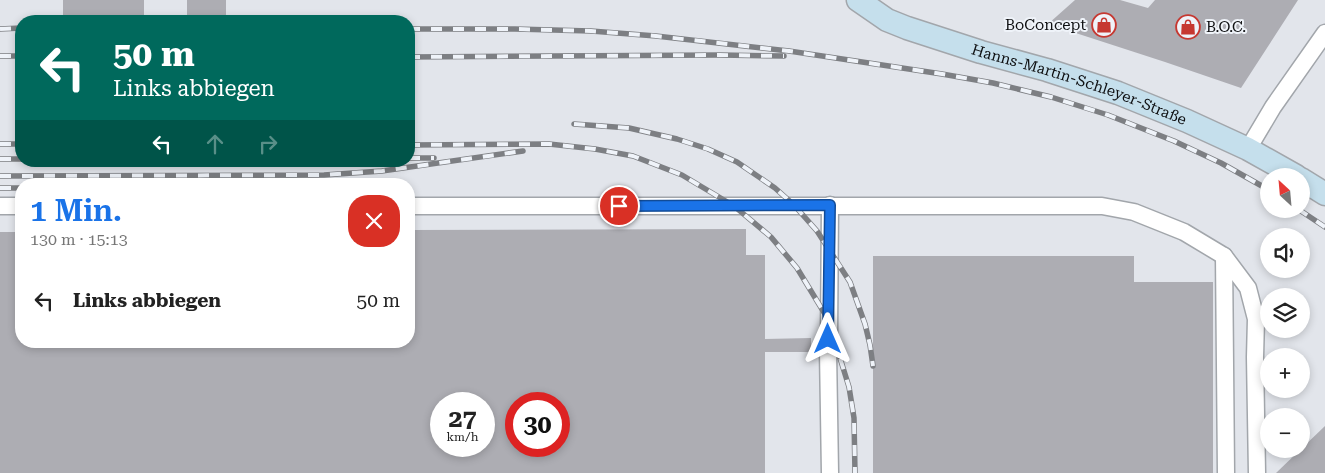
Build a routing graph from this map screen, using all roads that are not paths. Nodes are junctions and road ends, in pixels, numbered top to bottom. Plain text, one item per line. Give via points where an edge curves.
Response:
1 (858, 0) edge
2 (1325, 33) edge
3 (1248, 149) junction
4 (1282, 168) edge
5 (1310, 185) edge
6 (1325, 194) edge
7 (830, 205) junction
8 (0, 206) edge
9 (15, 206) edge
10 (415, 206) edge
11 (1224, 256) junction
12 (830, 473) edge
13 (1226, 473) edge
14 (1256, 473) edge

1 - 3 main road, Hanns-Martin-Schleyer-Straße via 887,20 907,28 1118,93
2 - 3 street
3 - 4 main road, Hanns-Martin-Schleyer-Straße
5 - 6 main road
7 - 10 street
7 - 11 street via 1102,206 1134,212 1184,232
7 - 12 street
8 - 9 street
11 - 13 street
11 - 14 street via 1248,288 1256,319

